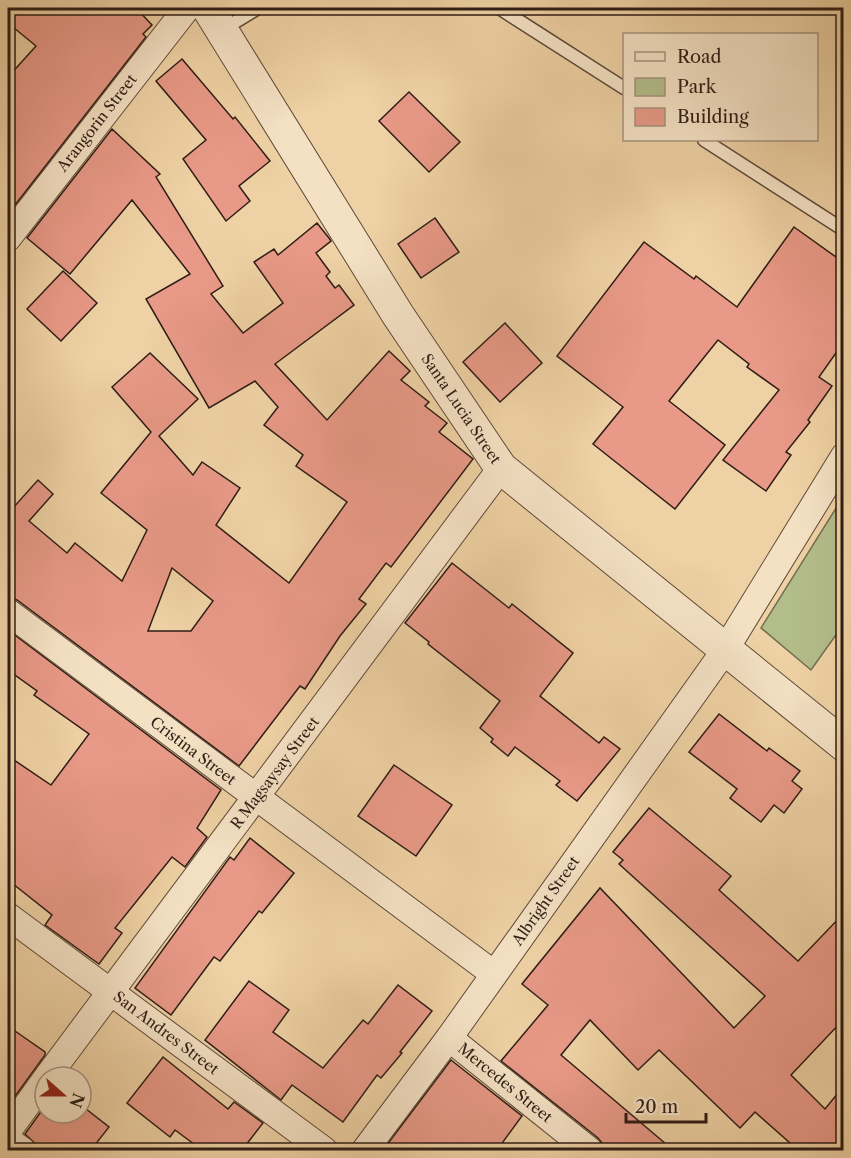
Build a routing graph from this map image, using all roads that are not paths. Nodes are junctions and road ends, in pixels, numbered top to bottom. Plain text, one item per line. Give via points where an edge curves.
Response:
1 (187, 8) edge
2 (258, 8) edge
3 (499, 8) edge
4 (215, 19) edge
5 (623, 87) edge
6 (706, 141) edge
7 (843, 230) edge
8 (8, 238) edge
9 (843, 456) edge
10 (501, 468) junction
11 (8, 612) edge
12 (725, 650) junction
13 (843, 745) edge
14 (256, 799) junction
15 (8, 916) edge
16 (494, 974) junction
17 (109, 991) junction
18 (449, 1038) junction
19 (55, 1065) edge
20 (33, 1096) edge
21 (8, 1131) edge
22 (8, 1140) edge
23 (22, 1150) edge
24 (324, 1150) edge
25 (365, 1150) edge
26 (589, 1150) edge

1 - 8 street, Arangorin Street
2 - 4 lane
3 - 5 lane
4 - 10 street, Santa Lucia Street via 398,315
6 - 7 lane
9 - 12 street, Albright Street
10 - 12 street, Santa Lucia Street
10 - 14 street, R Magsaysay Street
11 - 14 street, Cristina Street
12 - 13 street, Santa Lucia Street
12 - 16 street, Albright Street
14 - 16 street, Cristina Street
14 - 17 street, R Magsaysay Street
15 - 17 street, San Andres Street
16 - 18 street, Albright Street
17 - 19 street, R Magsaysay Street
17 - 24 street, San Andres Street
18 - 25 street, Albright Street
18 - 26 street, Mercedes Street
20 - 21 street, R Magsaysay Street
22 - 23 street

